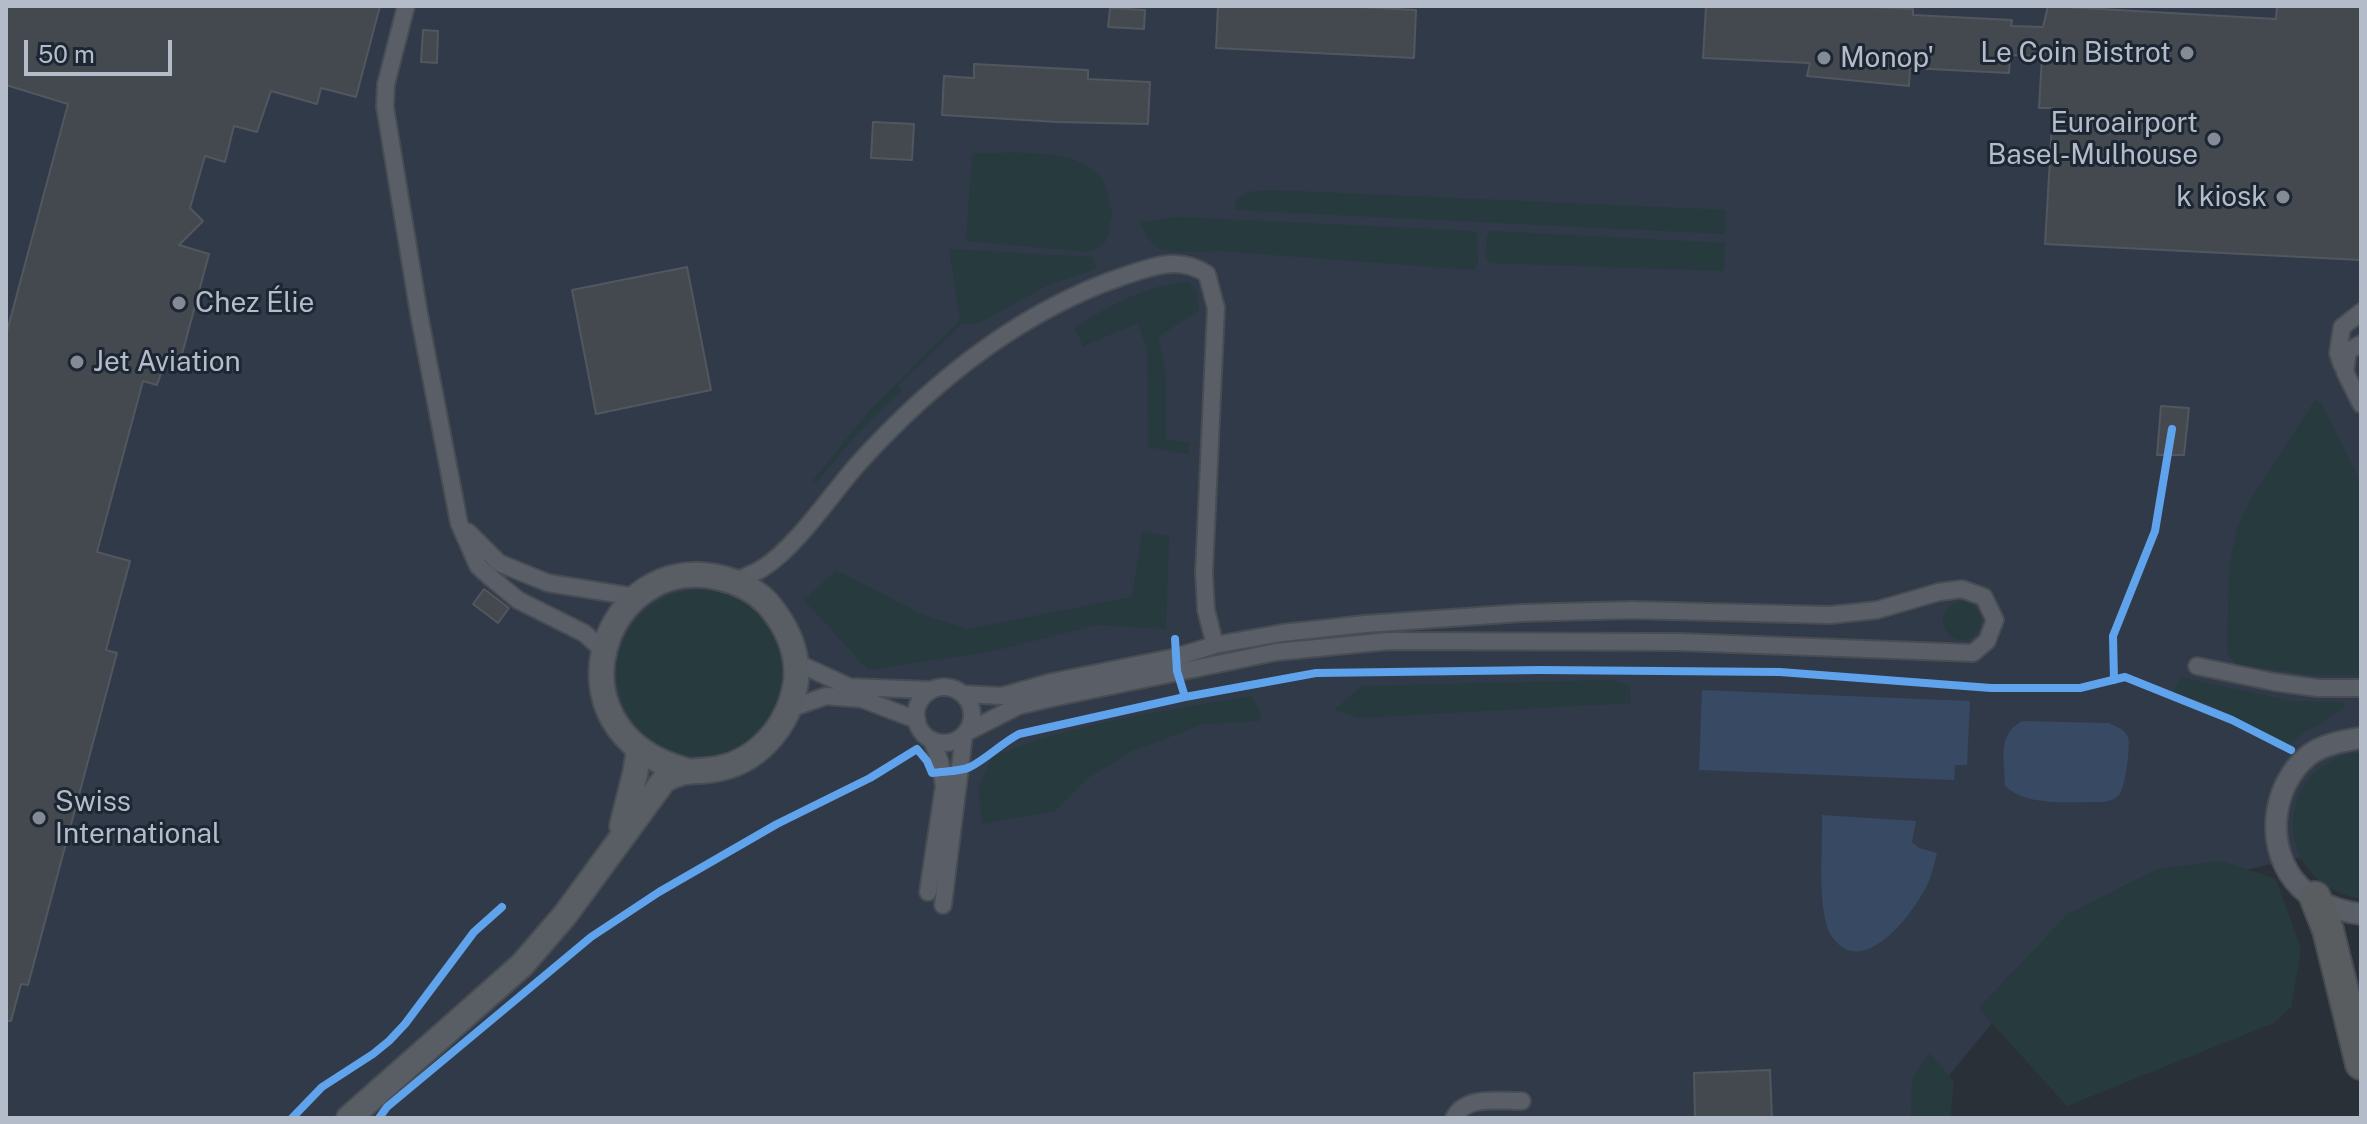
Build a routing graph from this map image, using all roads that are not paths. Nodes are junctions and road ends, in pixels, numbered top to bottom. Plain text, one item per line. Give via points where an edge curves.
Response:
1 (406, 6) edge
2 (2361, 312) edge
3 (2361, 344) edge
4 (2345, 372) junction
5 (2361, 404) edge
6 (459, 523) junction
7 (736, 581) junction
8 (636, 597) junction
9 (1215, 645) junction
10 (603, 650) junction
11 (795, 662) junction
12 (2197, 666) dead end
13 (2361, 688) edge
14 (931, 690) junction
15 (964, 694) junction
16 (789, 709) junction
17 (917, 720) junction
18 (966, 734) junction
19 (2361, 738) edge
20 (932, 740) junction
21 (639, 750) junction
22 (684, 770) junction
23 (617, 843) junction
24 (928, 892) dead end
25 (2315, 897) junction
26 (943, 905) dead end
27 (2361, 914) edge
28 (2361, 1064) edge
29 (1522, 1101) dead end
30 (349, 1118) edge
31 (1454, 1118) edge

1 - 6 street via 385,107
2 - 4 street via 2342,327 2338,353
3 - 4 street via 2348,351
4 - 5 street
6 - 8 street via 499,563 548,583
6 - 10 street via 478,566 489,576 518,600 584,633
7 - 8 main road via 684,575
7 - 9 street via 764,568 883,437 965,361 1088,288 1179,262 1207,274 1216,308 1204,573
7 - 11 main road via 762,597 782,620
8 - 10 main road via 615,621
9 - 15 street via 1002,696
9 - 18 street via 1365,624 1521,613 1830,615 1877,610 1962,589 1984,597 1995,620 1987,641 1973,653 1493,640 1389,641 1276,652 1018,706
10 - 21 main road via 603,695 610,716
11 - 14 street via 850,687
11 - 16 main road
12 - 13 street via 2318,688
14 - 15 street via 948,687
14 - 17 street via 919,702
15 - 18 street via 973,719
16 - 17 street via 826,696 862,699
16 - 22 main road via 777,732 758,751 735,764
17 - 20 street
18 - 20 street via 949,743
18 - 26 street
19 - 25 street via 2334,742 2309,755 2279,801 2279,848 2300,887
20 - 24 street via 944,786
21 - 22 main road
21 - 23 main road
22 - 23 main road via 664,780
23 - 30 main road via 522,965
25 - 27 street via 2332,908
25 - 28 highway
29 - 31 street via 1470,1103

